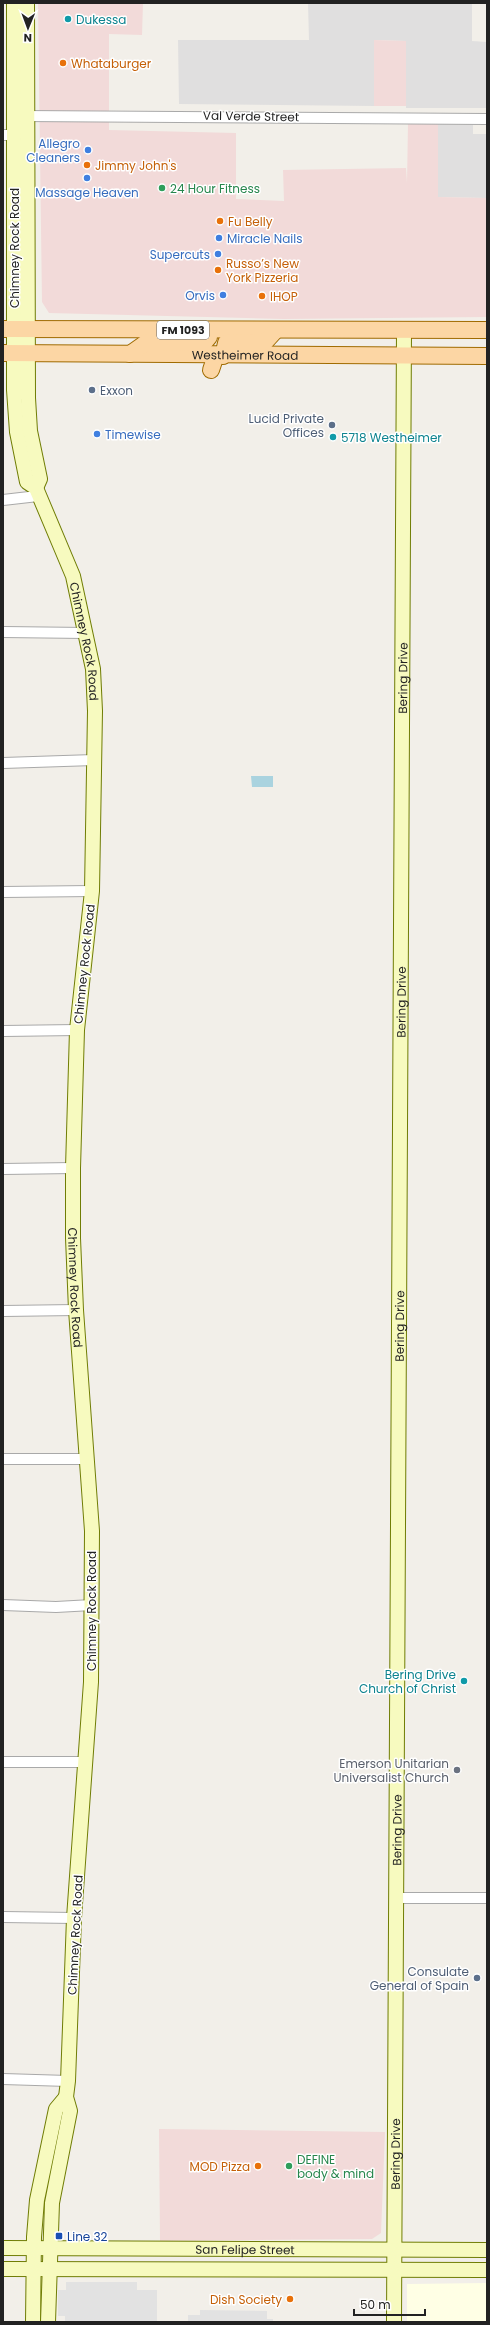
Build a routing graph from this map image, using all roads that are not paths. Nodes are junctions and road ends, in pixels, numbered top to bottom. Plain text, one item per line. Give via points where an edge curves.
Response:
1 (14, 3) edge
2 (27, 3) edge
3 (9, 25) edge
4 (21, 116) junction
5 (487, 118) edge
6 (15, 135) edge
7 (15, 329) edge
8 (209, 330) junction
9 (276, 330) junction
10 (404, 330) junction
11 (487, 330) edge
12 (15, 353) edge
13 (130, 354) junction
14 (404, 356) junction
15 (487, 356) edge
16 (217, 360) junction
17 (37, 492) junction
18 (3, 500) edge
19 (3, 632) edge
20 (86, 633) junction
21 (94, 760) junction
22 (3, 763) edge
23 (92, 891) junction
24 (3, 892) edge
25 (77, 1030) junction
26 (3, 1031) edge
27 (73, 1168) junction
28 (3, 1169) edge
29 (76, 1310) junction
30 (3, 1311) edge
31 (3, 1459) edge
32 (87, 1459) junction
33 (3, 1605) edge
34 (92, 1605) junction
35 (3, 1762) edge
36 (86, 1762) junction
37 (395, 1898) junction
38 (487, 1898) edge
39 (3, 1918) edge
40 (74, 1918) junction
41 (3, 2079) edge
42 (68, 2081) junction
43 (66, 2098) junction
44 (3, 2248) edge
45 (34, 2248) junction
46 (49, 2249) junction
47 (395, 2250) junction
48 (487, 2250) edge
49 (3, 2269) edge
50 (34, 2270) junction
51 (49, 2270) junction
52 (395, 2270) junction
53 (487, 2270) edge
54 (33, 2322) edge
55 (48, 2322) edge
56 (394, 2322) edge

1 - 3 main road, Chimney Rock Road
2 - 4 main road, Chimney Rock Road
3 - 4 main road, Chimney Rock Road
4 - 5 street, Val Verde Street
4 - 6 main road, Chimney Rock Road
6 - 7 main road, Chimney Rock Road
7 - 8 main road, Westheimer Road / FM 1093
7 - 12 main road, Chimney Rock Road
8 - 9 main road, Westheimer Road / FM 1093
8 - 13 main road via 204,343 147,342
9 - 10 main road, Westheimer Road / FM 1093
9 - 16 main road via 265,342 226,343
10 - 11 main road, Westheimer Road / FM 1093
10 - 14 main road, Bering Drive
12 - 13 main road, Westheimer Road / FM 1093
12 - 17 main road, Chimney Rock Road via 24,432 40,479
13 - 16 main road, Westheimer Road / FM 1093
14 - 15 main road, Westheimer Road / FM 1093
14 - 16 main road, Westheimer Road / FM 1093
14 - 37 main road, Bering Drive
17 - 18 street
17 - 20 main road, Chimney Rock Road via 73,576
19 - 20 street
20 - 21 main road, Chimney Rock Road via 93,669
21 - 22 street
21 - 23 main road, Chimney Rock Road
23 - 24 street
23 - 25 main road, Chimney Rock Road
25 - 26 street
25 - 27 main road, Chimney Rock Road
27 - 28 street
27 - 29 main road, Chimney Rock Road
29 - 30 street
29 - 32 main road, Chimney Rock Road
31 - 32 street
32 - 34 main road, Chimney Rock Road via 92,1531
33 - 34 street
34 - 36 main road, Chimney Rock Road
35 - 36 street
36 - 40 main road, Chimney Rock Road
37 - 38 street
37 - 47 main road, Bering Drive
39 - 40 street
40 - 42 main road, Chimney Rock Road
41 - 42 street
42 - 43 main road, Chimney Rock Road
43 - 45 main road, Chimney Rock Road via 56,2109 40,2185
43 - 46 main road, Chimney Rock Road via 70,2111 52,2203
44 - 45 main road, San Felipe Street
45 - 46 main road, San Felipe Street
45 - 50 main road, Chimney Rock Road
46 - 47 main road, San Felipe Street
46 - 51 main road, Chimney Rock Road
47 - 48 main road, San Felipe Street
47 - 52 main road, Bering Drive
49 - 50 main road, San Felipe Street
50 - 51 main road, San Felipe Street
50 - 54 main road, Chimney Rock Road
51 - 52 main road, San Felipe Street
51 - 55 main road, Chimney Rock Road
52 - 53 main road, San Felipe Street
52 - 56 main road, Bering Drive

